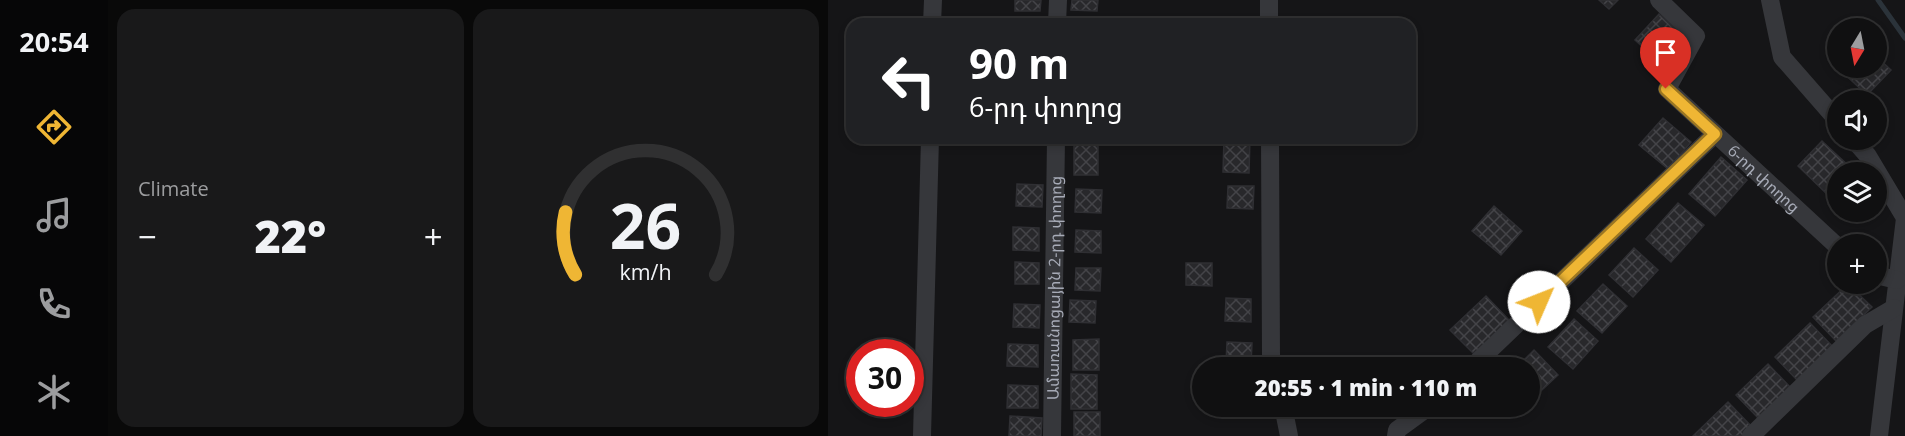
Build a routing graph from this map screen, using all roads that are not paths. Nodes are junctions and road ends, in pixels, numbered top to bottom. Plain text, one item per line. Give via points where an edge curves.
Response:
1 (933, 0) edge
2 (1058, 0) edge
3 (1269, 0) edge
4 (1659, 0) edge
5 (1770, 0) edge
6 (932, 18) edge
7 (1057, 18) edge
8 (1269, 18) edge
9 (1827, 108) edge
10 (1715, 134) junction
11 (930, 144) edge
12 (1056, 144) edge
13 (1270, 144) edge
14 (1863, 150) edge
15 (1827, 237) edge
16 (1887, 278) edge
17 (1898, 280) junction
18 (1894, 308) junction
19 (1271, 357) edge
20 (1482, 357) edge
21 (1286, 417) edge
22 (1415, 417) edge
23 (922, 436) edge
24 (1052, 436) edge
25 (1290, 436) edge
26 (1396, 436) edge
27 (1751, 436) edge
28 (1879, 436) edge

1 - 6 street
2 - 7 street
3 - 8 street
4 - 10 street, 6-րդ փողոց via 1696,36 1666,89
5 - 9 street via 1782,57
10 - 15 street, 6-րդ փողոց
10 - 20 street
11 - 23 street
12 - 24 street, Ամառանոցային 2-րդ փողոց
13 - 19 street
14 - 17 street via 1905,218
16 - 17 street
17 - 18 street
18 - 27 street via 1865,325
18 - 28 street
21 - 25 street
22 - 26 street via 1397,430

